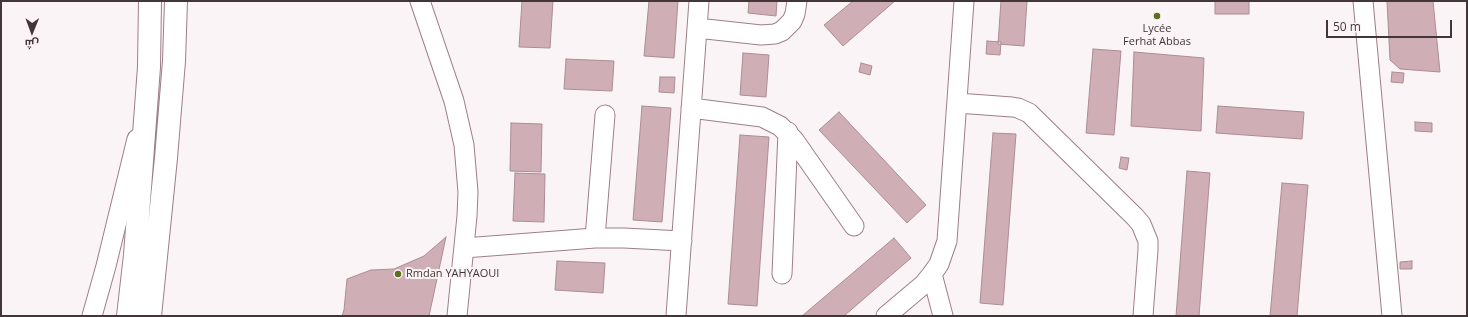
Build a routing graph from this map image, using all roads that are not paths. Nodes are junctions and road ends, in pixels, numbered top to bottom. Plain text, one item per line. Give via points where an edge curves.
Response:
1 (150, 1) edge
2 (176, 1) edge
3 (420, 1) edge
4 (699, 1) edge
5 (797, 1) edge
6 (964, 1) edge
7 (1363, 1) edge
8 (697, 28) junction
9 (147, 96) junction
10 (957, 103) junction
11 (691, 108) junction
12 (606, 115) dead end
13 (788, 132) junction
14 (854, 226) dead end
15 (595, 238) junction
16 (682, 241) junction
17 (464, 248) junction
18 (782, 274) dead end
19 (932, 274) junction
20 (92, 316) edge
21 (128, 316) edge
22 (150, 316) edge
23 (457, 316) edge
24 (676, 316) edge
25 (886, 316) edge
26 (943, 316) edge
27 (1143, 316) edge
28 (1392, 316) edge

1 - 9 highway
2 - 22 highway via 166,158
3 - 17 street via 460,122 468,192
4 - 8 street
5 - 8 street via 792,21 775,34 761,35
6 - 10 street
7 - 28 street
8 - 11 street
9 - 20 street
9 - 21 highway
10 - 19 street via 947,241 939,264
10 - 27 street via 1012,107 1029,114 1141,224 1148,241
11 - 13 street via 762,117
11 - 16 street
12 - 15 street
13 - 14 street
13 - 18 street
15 - 16 street
15 - 17 street
16 - 24 street
17 - 23 street
19 - 25 street
19 - 26 street

